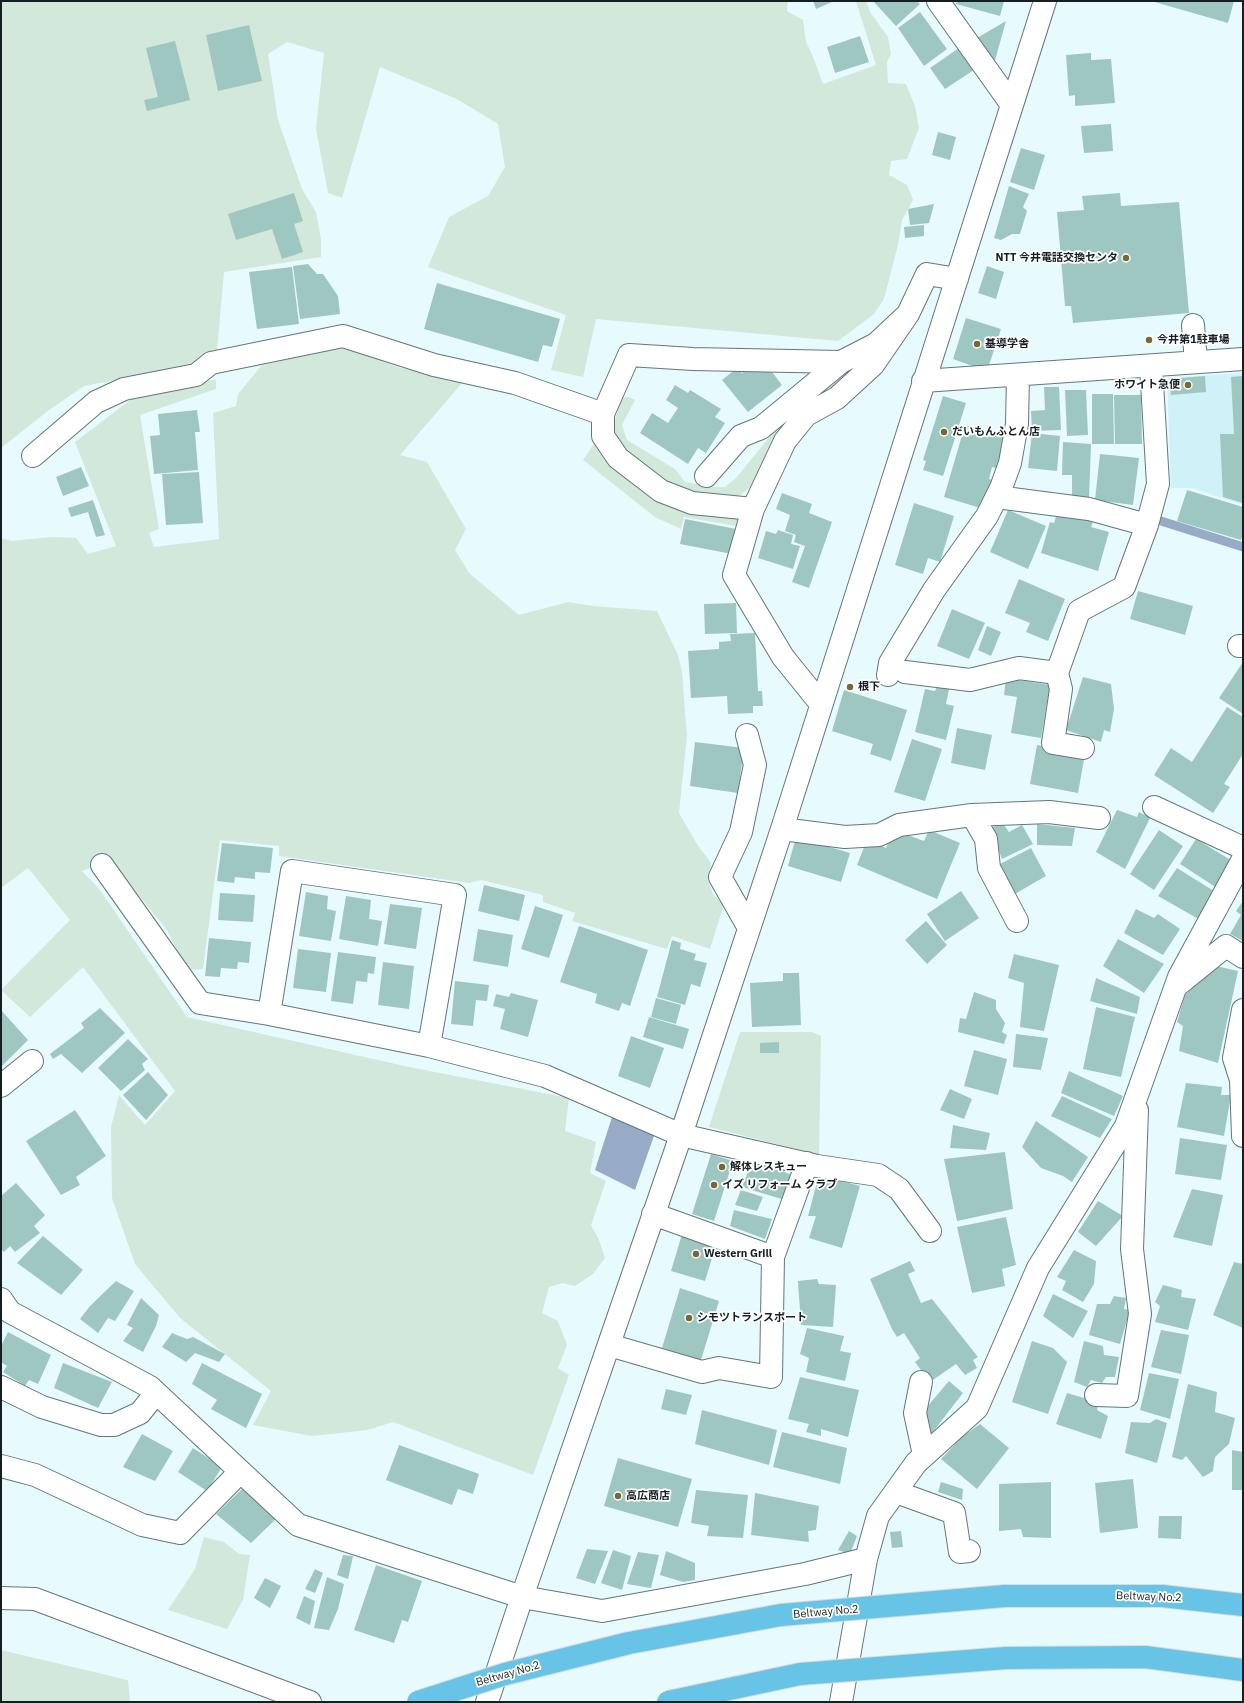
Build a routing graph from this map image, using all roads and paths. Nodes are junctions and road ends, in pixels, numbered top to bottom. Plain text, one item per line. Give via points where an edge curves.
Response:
1 (938, 1) edge
2 (1045, 1) edge
3 (1012, 104) junction
4 (957, 279) junction
5 (908, 314) junction
6 (1193, 324) dead end
7 (1243, 359) edge
8 (841, 362) junction
9 (1196, 362) junction
10 (1151, 366) junction
11 (1018, 375) junction
12 (923, 381) junction
13 (603, 414) junction
14 (33, 456) dead end
15 (706, 476) dead end
16 (997, 497) junction
17 (754, 509) junction
18 (1147, 525) junction
19 (1056, 673) junction
20 (820, 704) junction
21 (747, 735) dead end
22 (1083, 748) dead end
23 (1154, 807) dead end
24 (972, 815) junction
25 (1099, 818) dead end
26 (782, 829) junction
27 (1243, 848) edge
28 (1243, 859) edge
29 (102, 865) dead end
30 (1017, 921) dead end
31 (749, 928) junction
32 (1243, 957) edge
33 (1175, 987) junction
34 (1243, 1010) edge
35 (269, 1014) junction
36 (429, 1046) junction
37 (32, 1061) dead end
38 (1, 1086) edge
39 (1137, 1095) junction
40 (681, 1135) junction
41 (1243, 1136) edge
42 (807, 1163) junction
43 (653, 1214) junction
44 (930, 1231) dead end
45 (773, 1257) junction
46 (1, 1299) edge
47 (608, 1346) junction
48 (921, 1382) dead end
49 (1, 1387) edge
50 (156, 1393) junction
51 (1096, 1395) dead end
52 (924, 1455) junction
53 (1, 1466) edge
54 (240, 1472) junction
55 (896, 1492) junction
56 (969, 1552) dead end
57 (866, 1559) junction
58 (522, 1597) junction
59 (1, 1598) edge
60 (1243, 1605) edge
61 (1243, 1670) edge
62 (310, 1702) edge
63 (418, 1702) edge
64 (488, 1702) edge
65 (668, 1702) edge
66 (841, 1702) edge

1 - 3 street
2 - 3 street
3 - 4 street
4 - 5 street via 927,274
4 - 12 street
5 - 8 street via 876,344
5 - 17 street via 873,365 837,398 806,415 785,441
6 - 9 street
7 - 9 street
8 - 13 street via 629,354
8 - 15 street via 761,428 740,436
9 - 10 street
10 - 11 street
10 - 18 street via 1158,484
11 - 12 street
11 - 16 street via 1017,424 1010,463
12 - 20 street
13 - 14 street via 515,383 434,365 343,336 211,363 196,375 124,389 96,402
13 - 17 street via 603,436 618,458 662,491 692,503
16 - 18 street via 1089,509
16 - 19 street via 987,516 934,590 890,664 897,673 970,680 1019,668
17 - 20 street via 734,575 783,657
18 - 19 street via 1124,586 1079,611
19 - 22 street via 1061,689 1053,743
20 - 26 street
21 - 31 street via 755,765 741,832 720,877
23 - 27 street
24 - 25 street via 1049,812
24 - 26 street via 899,825 879,835 845,837
24 - 30 street via 986,839 989,868
26 - 31 street
28 - 33 street via 1178,976
29 - 35 street via 200,1003
31 - 40 street
32 - 33 street via 1226,946
33 - 39 street
34 - 41 street via 1234,1058 1241,1080
35 - 36 street
35 - 36 street via 292,871 455,895
36 - 40 street via 545,1076
37 - 38 street
39 - 51 street via 1132,1249 1140,1314 1128,1396
39 - 52 street via 1126,1126 1038,1268 977,1408
40 - 42 street
40 - 43 street
42 - 44 street via 884,1178 899,1189
42 - 45 street
43 - 45 street
43 - 47 street
45 - 47 street via 771,1377 718,1368 702,1372
46 - 50 street via 10,1312 150,1387
47 - 58 street
48 - 52 street via 916,1413
49 - 50 street via 42,1406 101,1425 114,1425 140,1413
50 - 54 street
52 - 55 street via 916,1462
53 - 54 street via 35,1475 142,1525 180,1533
54 - 58 street via 298,1525
55 - 56 street via 954,1513 960,1552
55 - 57 street via 878,1516
57 - 58 street via 805,1574 602,1611
57 - 66 street
58 - 64 street
59 - 62 street via 35,1600
60 - 63 main road, Beltway No.2, bridge via 1162,1596 1006,1596 781,1615 629,1643 505,1674
61 - 65 main road, bridge via 1145,1657 1006,1658 800,1674

